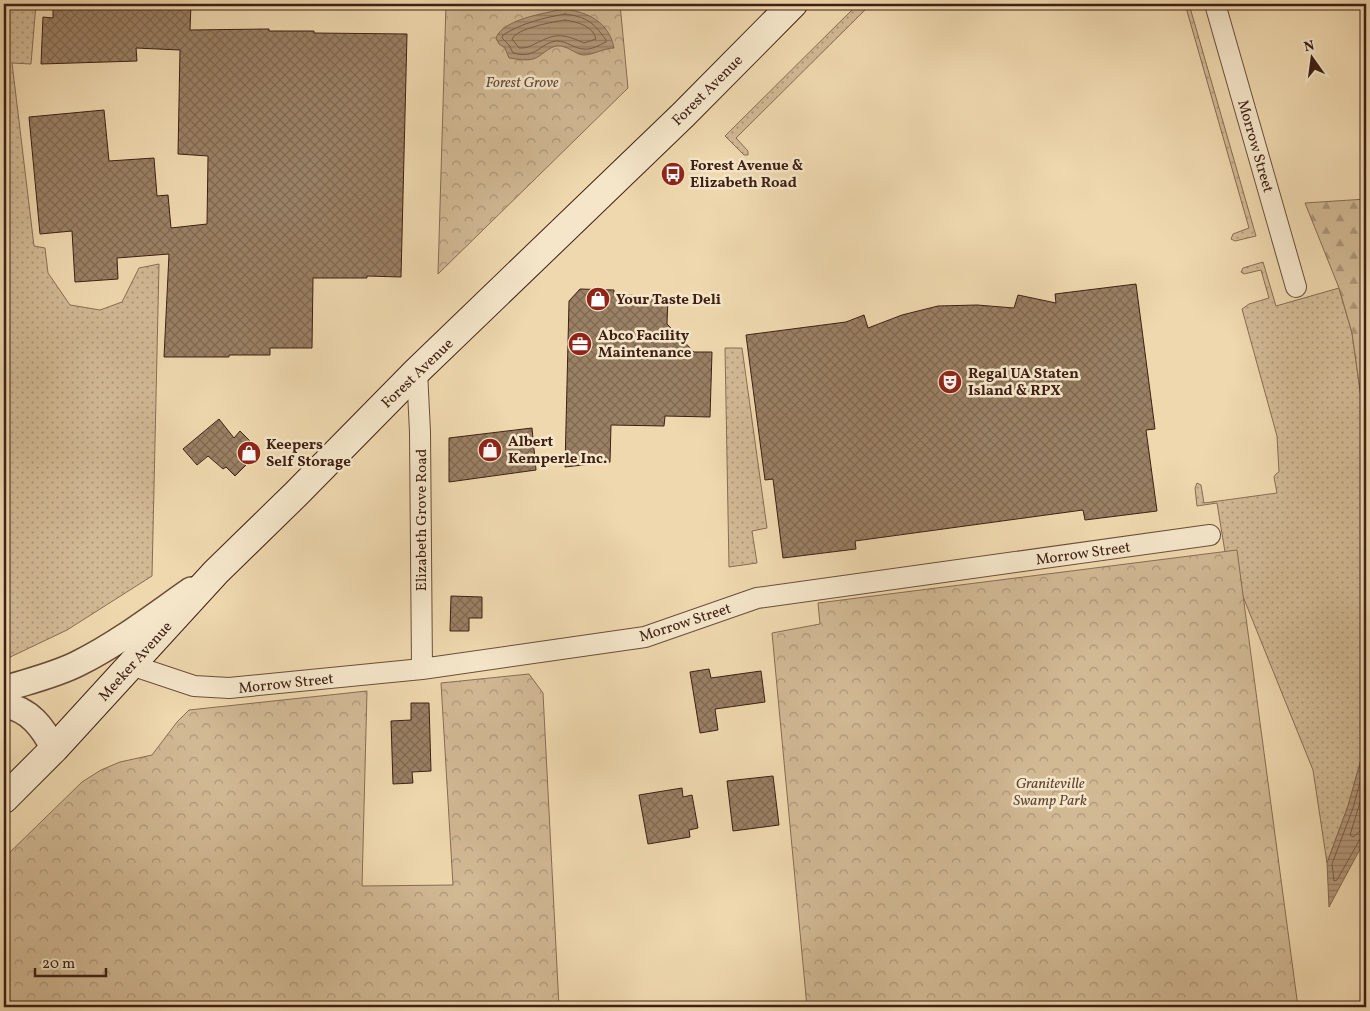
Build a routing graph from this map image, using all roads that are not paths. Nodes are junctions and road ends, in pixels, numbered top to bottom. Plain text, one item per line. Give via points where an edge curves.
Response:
1 (792, 4) edge
2 (1215, 4) edge
3 (1296, 287) dead end
4 (418, 371) junction
5 (1210, 536) dead end
6 (216, 572) junction
7 (131, 665) junction
8 (422, 669) junction
9 (4, 690) edge
10 (4, 705) edge
11 (54, 749) junction
12 (4, 799) edge

1 - 4 main road, Forest Avenue
2 - 3 street, Morrow Street
4 - 6 main road, Forest Avenue
4 - 8 street, Elizabeth Grove Road
5 - 8 street, Morrow Street via 757,598 644,637
6 - 7 main road, Meeker Avenue
6 - 9 street, Forest Avenue via 96,654 60,671
7 - 8 street, Morrow Street via 194,686 229,688
7 - 11 main road, Meeker Avenue
10 - 11 street via 29,715 44,730
11 - 12 main road

